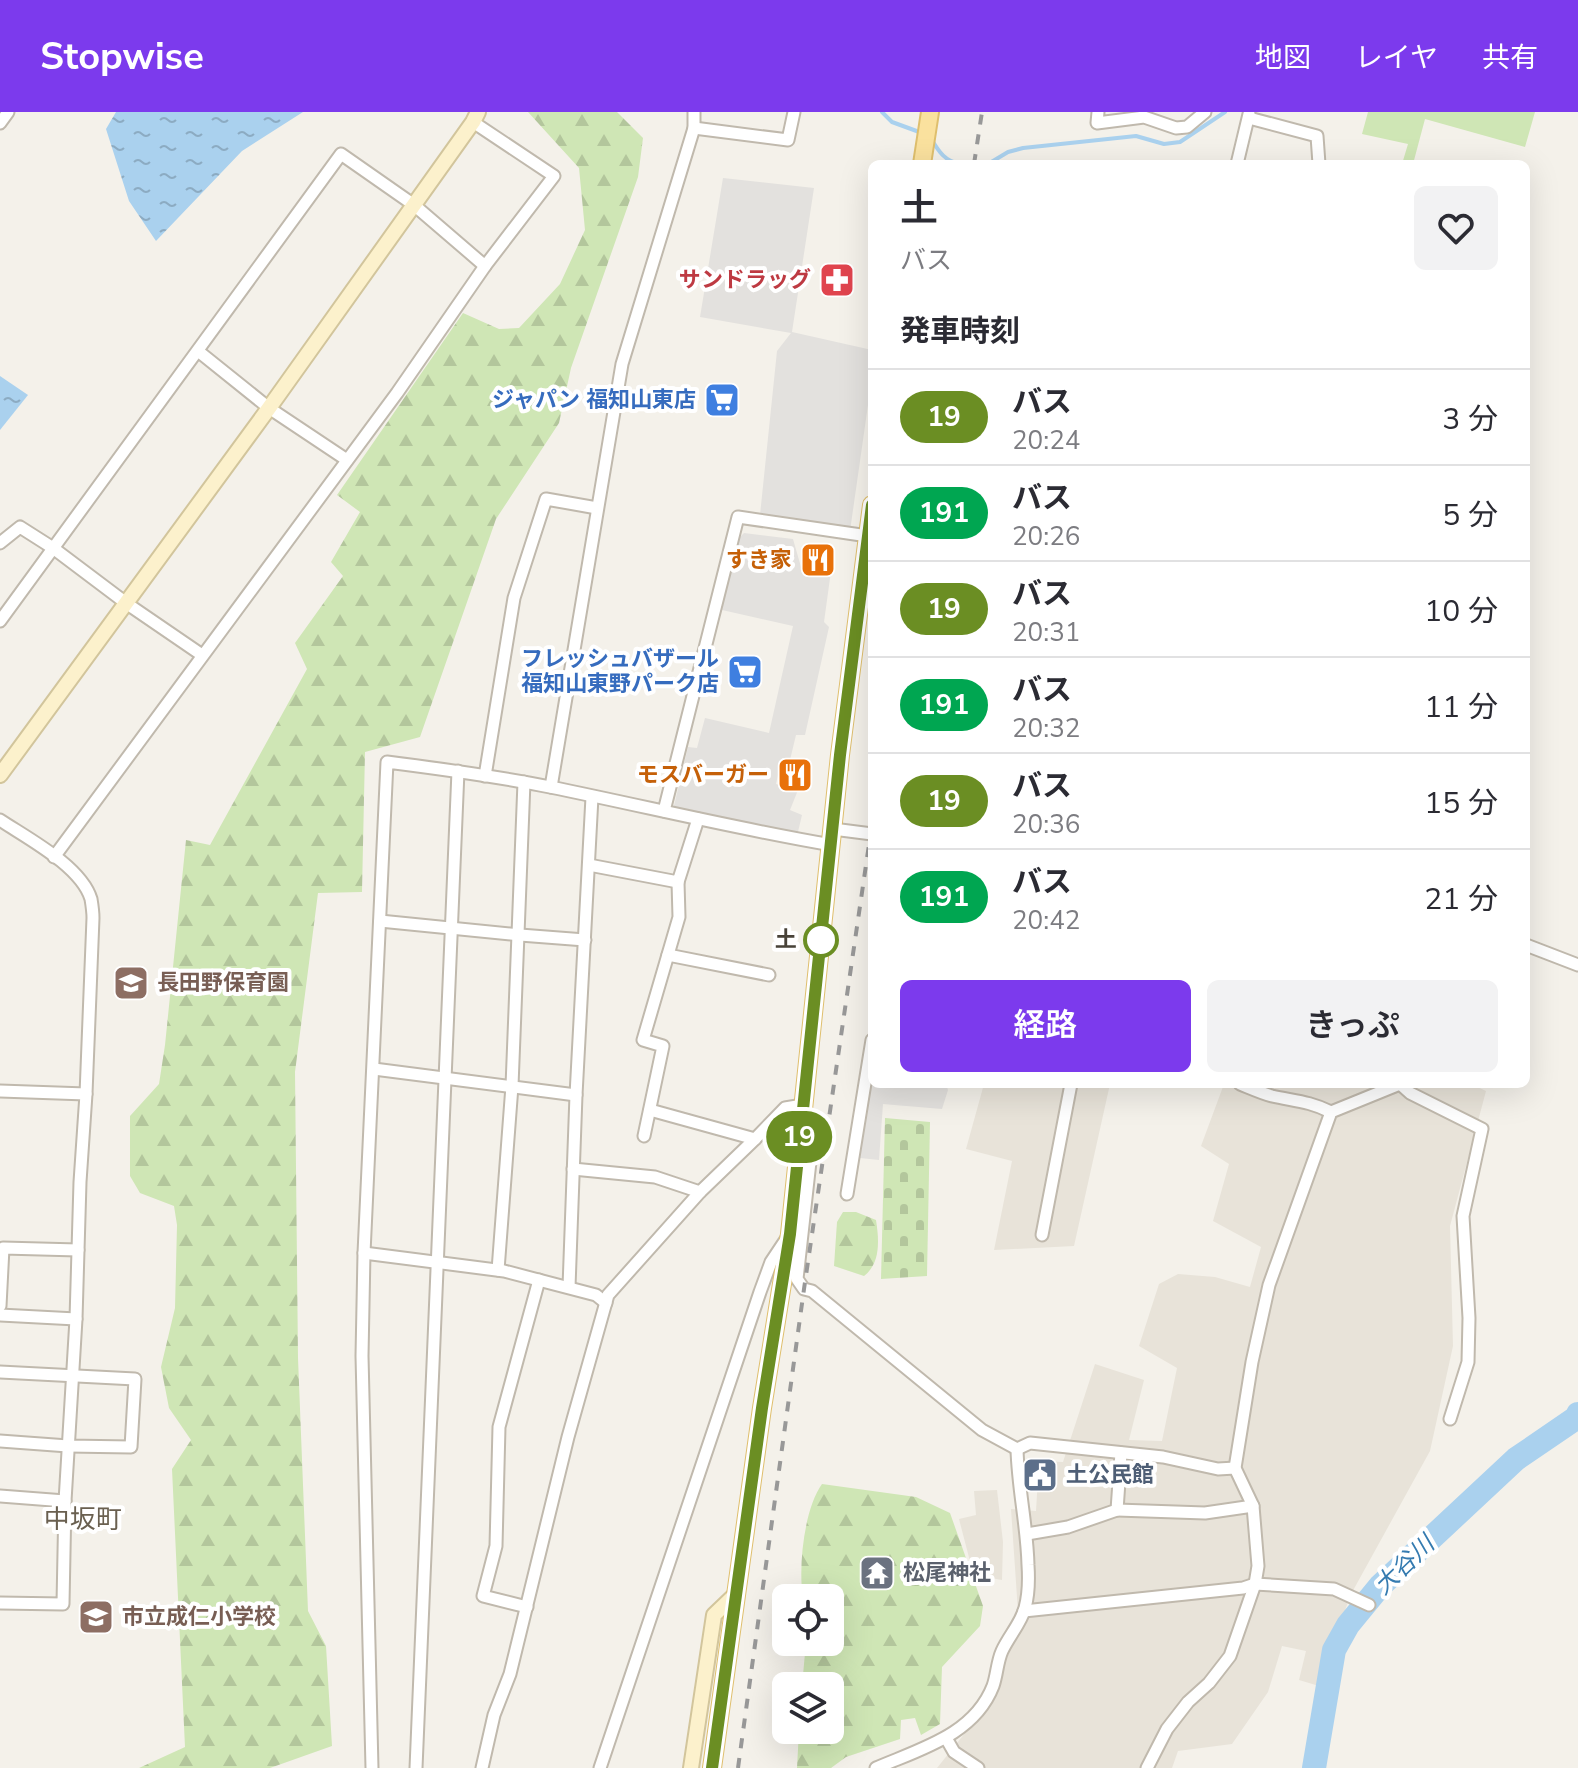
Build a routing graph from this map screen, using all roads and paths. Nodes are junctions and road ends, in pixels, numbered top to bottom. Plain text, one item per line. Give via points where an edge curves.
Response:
1 (8, 112) edge
2 (694, 112) edge
3 (794, 112) edge
4 (930, 112) edge
5 (1098, 112) edge
6 (1171, 112) edge
7 (1205, 112) edge
8 (1249, 115) edge
9 (475, 117) edge
10 (0, 123) edge
11 (1168, 125) junction
12 (694, 128) junction
13 (923, 160) edge
14 (1238, 160) edge
15 (1319, 160) edge
16 (414, 205) junction
17 (485, 266) junction
18 (198, 351) junction
19 (269, 408) junction
20 (347, 460) junction
21 (597, 508) junction
22 (868, 536) joint
23 (0, 543) edge
24 (53, 548) junction
25 (126, 603) junction
26 (0, 621) edge
27 (202, 655) junction
28 (458, 771) junction
29 (0, 775) edge
30 (485, 776) junction
31 (524, 782) junction
32 (551, 787) junction
33 (592, 797) junction
34 (664, 811) junction
35 (698, 819) junction
36 (0, 820) edge
37 (868, 834) edge
38 (832, 837) junction
39 (54, 857) junction
40 (589, 865) junction
41 (678, 882) junction
42 (380, 921) junction
43 (452, 928) junction
44 (520, 935) junction
45 (585, 940) junction
46 (1530, 947) edge
47 (668, 955) junction
48 (1578, 965) edge
49 (769, 975) dead end
50 (868, 1065) edge
51 (374, 1069) junction
52 (444, 1078) junction
53 (512, 1086) junction
54 (1070, 1088) edge
55 (1250, 1088) edge
56 (1390, 1088) edge
57 (1404, 1088) edge
58 (0, 1091) edge
59 (86, 1094) junction
60 (576, 1095) junction
61 (803, 1105) junction
62 (650, 1110) junction
63 (1331, 1112) junction
64 (800, 1134) junction
65 (644, 1136) dead end
66 (755, 1139) junction
67 (573, 1169) junction
68 (700, 1192) junction
69 (847, 1194) dead end
70 (790, 1234) junction
71 (1042, 1235) dead end
72 (78, 1250) junction
73 (364, 1253) junction
74 (437, 1262) junction
75 (498, 1270) junction
76 (539, 1280) junction
77 (569, 1287) junction
78 (606, 1303) junction
79 (0, 1306) edge
80 (0, 1315) edge
81 (76, 1319) junction
82 (0, 1372) edge
83 (73, 1375) junction
84 (1450, 1419) dead end
85 (0, 1441) edge
86 (68, 1446) junction
87 (1017, 1449) junction
88 (1121, 1453) junction
89 (1235, 1468) junction
90 (0, 1496) edge
91 (65, 1501) junction
92 (1253, 1506) junction
93 (1117, 1510) junction
94 (1027, 1534) junction
95 (1255, 1584) junction
96 (736, 1594) junction
97 (0, 1603) edge
98 (1369, 1605) dead end
99 (527, 1607) junction
100 (1024, 1611) junction
101 (946, 1738) junction
102 (372, 1768) edge
103 (416, 1768) edge
104 (482, 1768) edge
105 (600, 1768) edge
106 (691, 1768) edge
107 (712, 1768) edge
108 (876, 1768) edge
109 (978, 1768) edge
110 (1147, 1768) edge

1 - 10 street
2 - 12 street
3 - 12 street via 788,140
4 - 13 main road
5 - 11 street via 1097,123 1144,117
6 - 11 street
7 - 11 street via 1187,127
8 - 14 street
8 - 15 street via 1317,136
9 - 16 street
9 - 17 street via 554,176
12 - 21 street via 622,364
16 - 17 street
16 - 18 street via 341,154
16 - 19 street
17 - 20 street
18 - 19 street
18 - 24 street
19 - 20 street
19 - 25 street
20 - 27 street
21 - 30 street via 546,499 514,598
21 - 32 street
22 - 34 street via 738,517
22 - 38 main road
23 - 24 street via 20,527
24 - 25 street
24 - 26 street
25 - 27 street
25 - 29 street
27 - 39 street
28 - 30 street
28 - 42 street via 387,762
28 - 43 street
30 - 31 street
31 - 32 street
31 - 44 street
32 - 33 street
33 - 34 street
33 - 40 street
34 - 35 street
35 - 38 street
35 - 41 street
36 - 39 street
37 - 38 street
38 - 61 main road
39 - 59 street via 77,876 92,907
40 - 41 street
40 - 45 street
41 - 47 street via 679,917
42 - 43 street
42 - 51 street
43 - 44 street
43 - 52 street
44 - 45 street
44 - 53 street
45 - 60 street
46 - 48 street
47 - 49 street
47 - 62 street via 643,1040 663,1046
50 - 69 street
51 - 52 street
51 - 73 street
52 - 53 street
52 - 74 street
53 - 60 street
53 - 75 street
54 - 71 street
55 - 63 street
56 - 63 street
57 - 84 street via 1482,1129 1463,1216 1468,1362
58 - 59 street
59 - 72 street
60 - 67 street
61 - 64 main road
61 - 66 street via 785,1108
62 - 65 street
62 - 66 street
63 - 89 street via 1269,1285
64 - 70 main road
64 - 87 street via 812,1144 797,1279 982,1430
66 - 68 street
67 - 68 street via 655,1177
67 - 77 street
68 - 78 street
70 - 96 main road
70 - 105 street via 771,1262 760,1292
72 - 79 street via 3,1248
72 - 81 street
73 - 74 street
73 - 102 street
74 - 75 street
74 - 103 street
75 - 76 street
76 - 77 street
76 - 99 street via 499,1427 496,1546 483,1596
77 - 78 street
78 - 99 street
80 - 81 street
81 - 83 street
82 - 83 street
83 - 86 street
83 - 86 street via 135,1379 131,1447
85 - 86 street
86 - 91 street
87 - 88 street via 1030,1443
87 - 94 street
88 - 89 street
88 - 93 street
89 - 92 street
90 - 91 street
91 - 97 street via 63,1604
92 - 93 street via 1205,1513
92 - 95 street
93 - 94 street
94 - 100 street via 1029,1591
95 - 98 street via 1334,1589
95 - 100 street
95 - 110 street via 1230,1656 1167,1729
96 - 106 street via 714,1615
96 - 107 main road
99 - 104 street
100 - 101 street via 1001,1653 985,1702 972,1720
101 - 108 street
101 - 109 street via 954,1752

